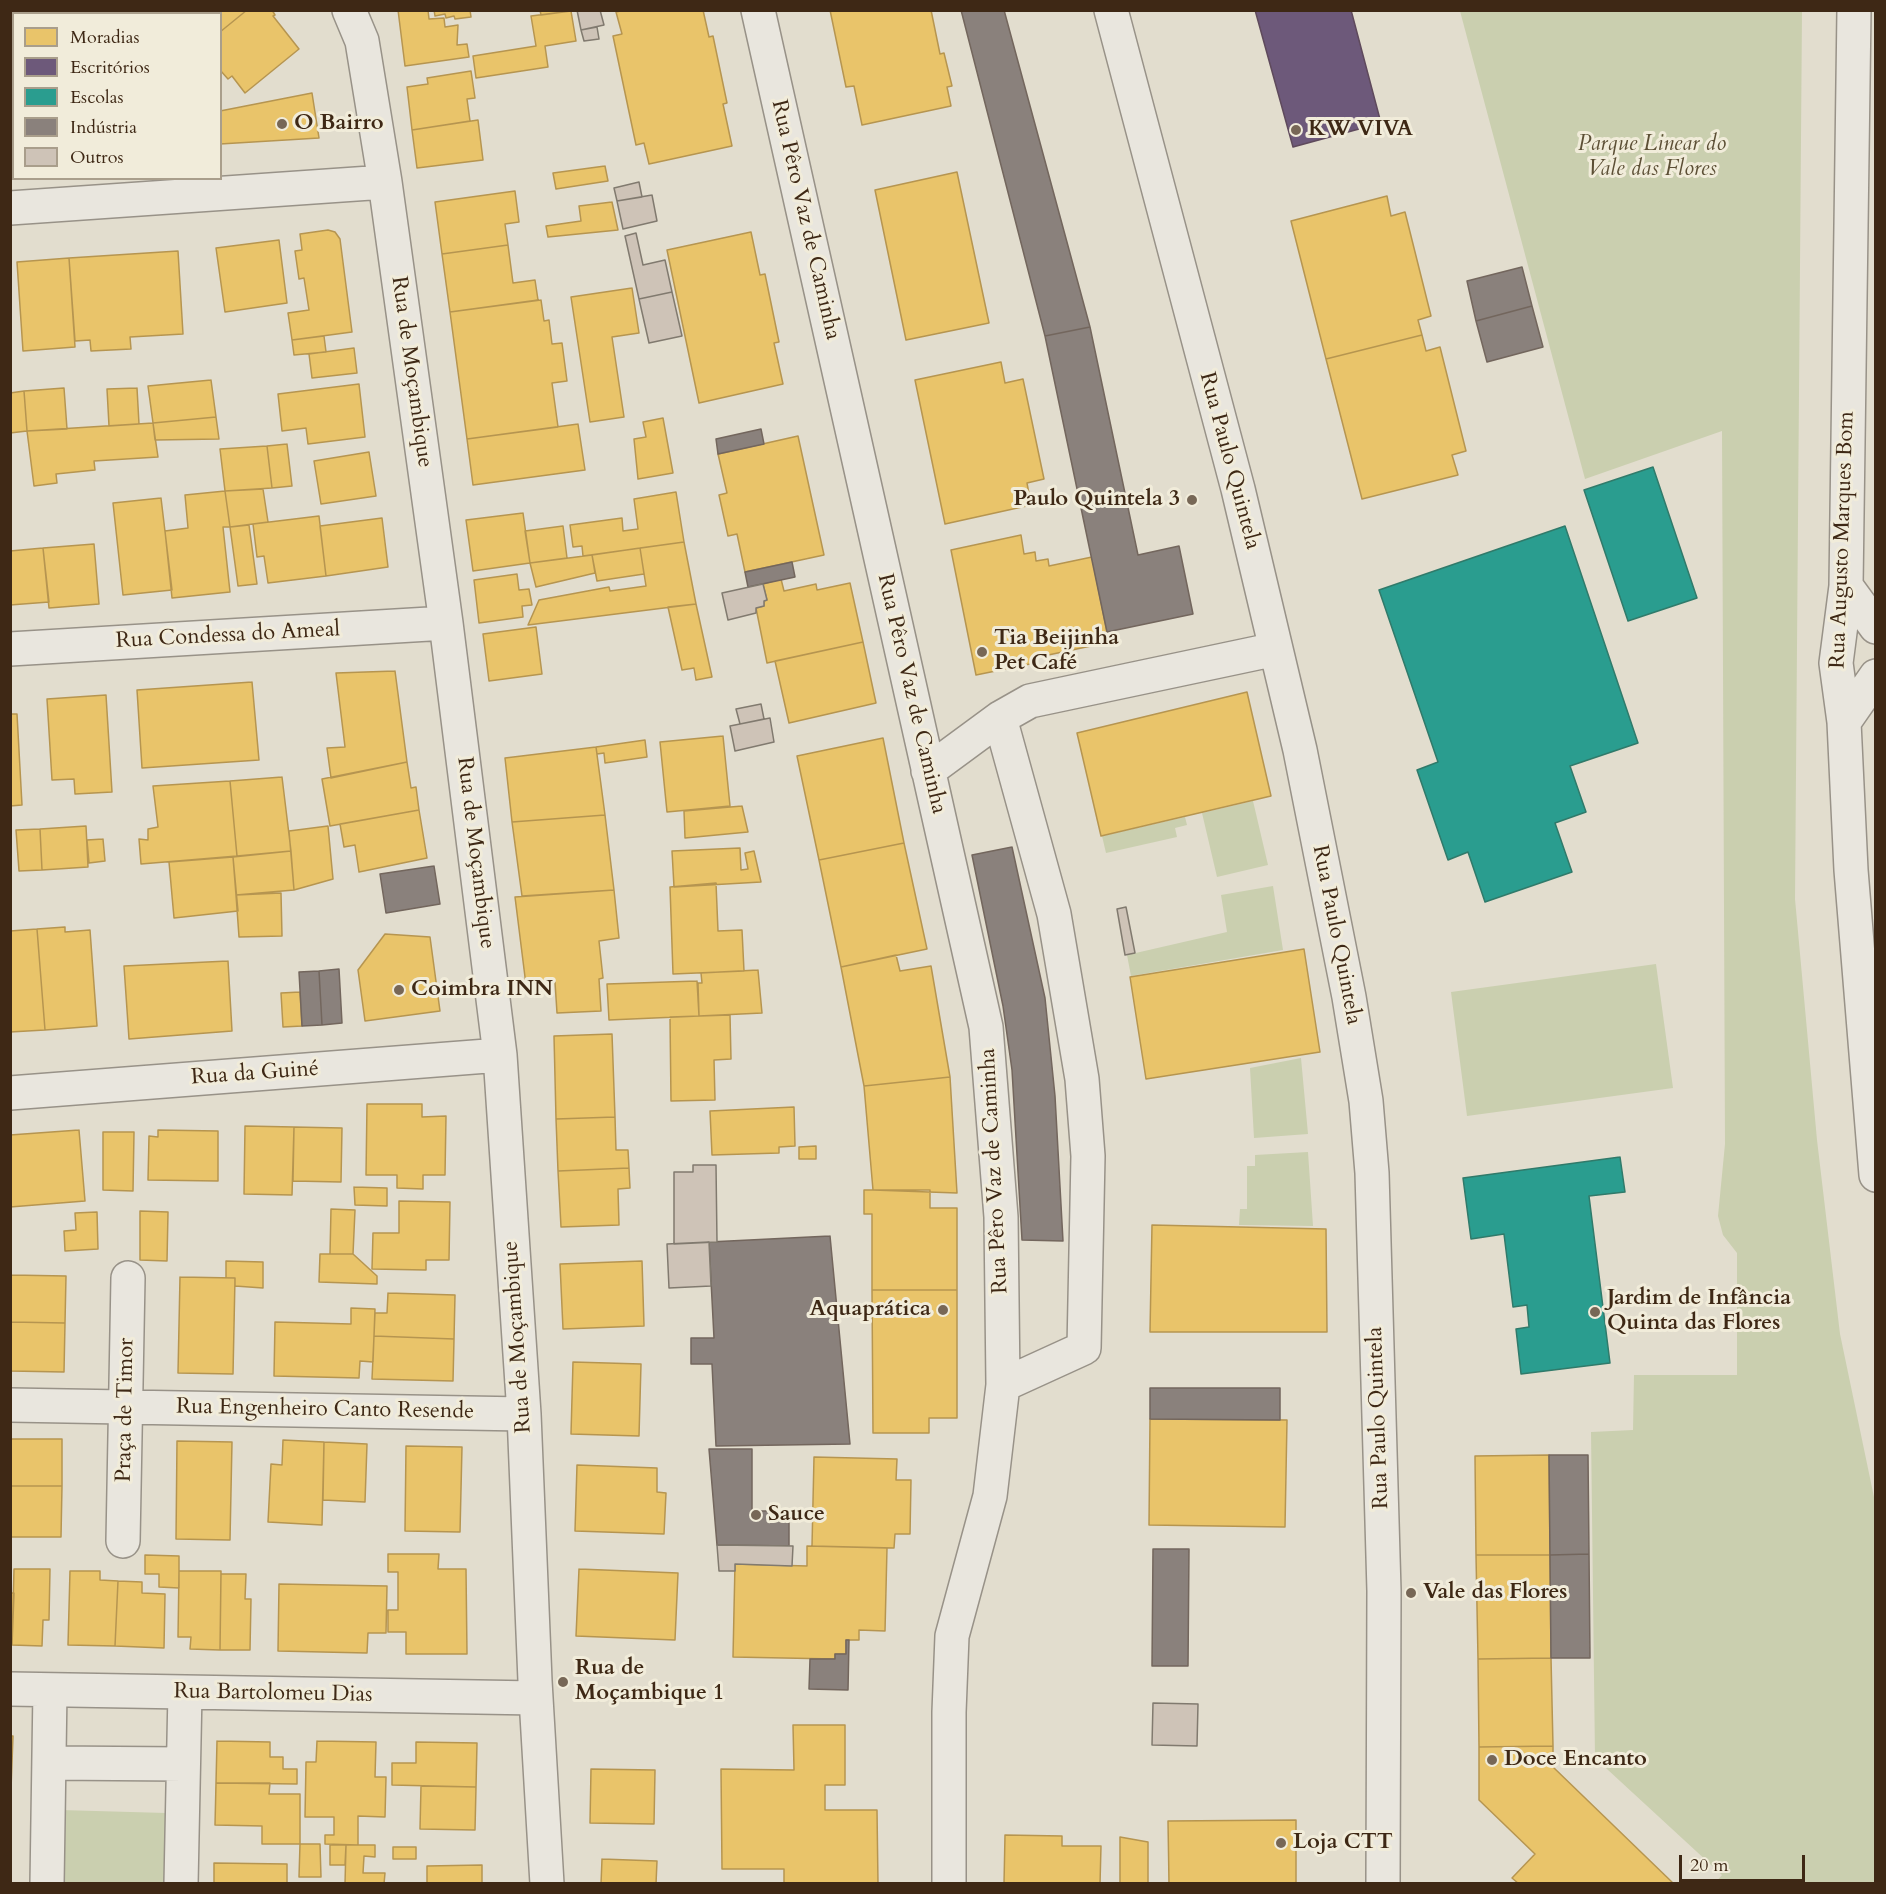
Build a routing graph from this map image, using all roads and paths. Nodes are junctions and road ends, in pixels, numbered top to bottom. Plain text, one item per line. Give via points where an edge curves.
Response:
1 (350, 10) edge
2 (758, 10) edge
3 (1111, 10) edge
4 (1854, 10) edge
5 (385, 182) junction
6 (10, 208) edge
7 (1846, 586) junction
8 (446, 623) junction
9 (1875, 627) edge
10 (10, 649) edge
11 (1276, 649) junction
12 (1875, 676) edge
13 (1000, 718) junction
14 (1844, 722) junction
15 (928, 771) junction
16 (1863, 870) edge
17 (500, 1055) junction
18 (10, 1093) edge
19 (1875, 1175) edge
20 (128, 1278) dead end
21 (1003, 1385) junction
22 (10, 1405) edge
23 (126, 1407) junction
24 (524, 1414) junction
25 (123, 1541) dead end
26 (10, 1689) edge
27 (50, 1690) junction
28 (185, 1692) junction
29 (536, 1698) junction
30 (49, 1763) junction
31 (183, 1764) junction
32 (46, 1884) edge
33 (181, 1884) edge
34 (547, 1884) edge
35 (949, 1884) edge
36 (1383, 1884) edge

1 - 5 street, Rua de Moçambique via 362,41
2 - 15 street, Rua Pêro Vaz de Caminha
3 - 11 street, Rua Paulo Quintela via 1238,489
4 - 7 street, Rua Augusto Marques Bom
5 - 6 street
5 - 8 street, Rua de Moçambique
7 - 9 street
7 - 14 street, Rua Augusto Marques Bom via 1836,663
8 - 10 street, Rua Condessa do Ameal
8 - 17 street, Rua de Moçambique
11 - 13 street via 1030,702
11 - 36 street, Rua Paulo Quintela via 1300,750 1366,1101 1372,1173 1384,1591
12 - 14 street
13 - 15 street
13 - 21 street via 1054,914 1082,1079 1088,1156 1084,1348
14 - 16 street, Rua Augusto Marques Bom
15 - 21 street, Rua Pêro Vaz de Caminha via 986,1027 1001,1217
16 - 19 street, Rua Augusto Marques Bom
17 - 18 street, Rua da Guiné
17 - 24 street, Rua de Moçambique
20 - 23 street, Praça de Timor
21 - 35 street, Rua Pêro Vaz de Caminha via 990,1496 952,1636 948,1712
22 - 23 street, Rua Engenheiro Canto Resende
23 - 24 street, Rua Engenheiro Canto Resende
23 - 25 street, Praça de Timor
24 - 29 street, Rua de Moçambique
26 - 27 street, Rua Bartolomeu Dias
27 - 28 street, Rua Bartolomeu Dias
27 - 30 street
28 - 29 street, Rua Bartolomeu Dias
28 - 31 street
29 - 34 street, Rua de Moçambique
30 - 31 street
30 - 32 street
31 - 33 street

